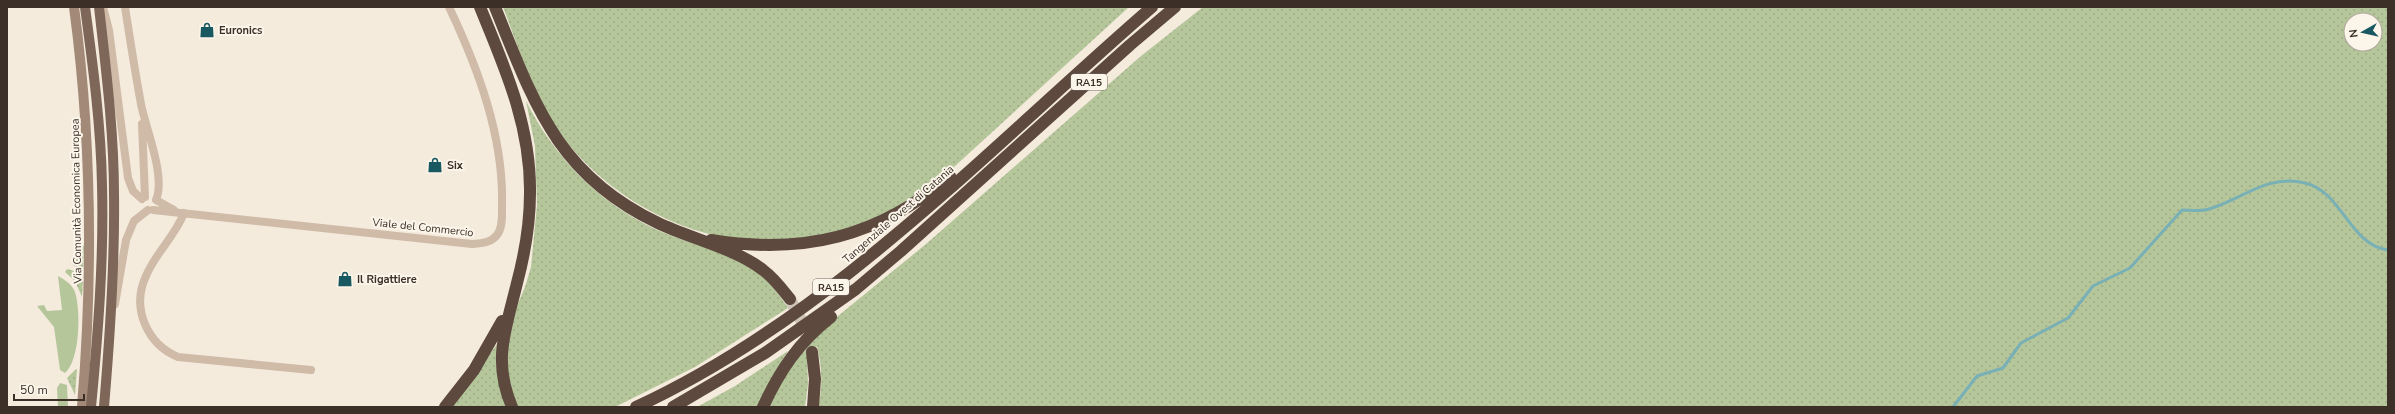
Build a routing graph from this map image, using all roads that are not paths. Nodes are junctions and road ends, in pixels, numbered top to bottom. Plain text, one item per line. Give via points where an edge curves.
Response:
1 (74, 7) edge
2 (85, 7) edge
3 (99, 7) edge
4 (103, 7) edge
5 (125, 7) edge
6 (449, 7) edge
7 (480, 7) edge
8 (495, 7) edge
9 (1152, 7) edge
10 (1176, 7) edge
11 (141, 105) junction
12 (1005, 138) junction
13 (1003, 158) junction
14 (143, 198) junction
15 (156, 200) junction
16 (150, 210) junction
17 (182, 213) junction
18 (687, 236) junction
19 (515, 293) junction
20 (790, 299) tunnel mouth
21 (109, 348) junction
22 (812, 352) tunnel mouth
23 (310, 370) dead end
24 (85, 372) junction
25 (78, 407) edge
26 (82, 407) edge
27 (91, 407) edge
28 (104, 407) edge
29 (445, 407) edge
30 (512, 407) edge
31 (636, 407) edge
32 (673, 407) edge
33 (763, 407) edge
34 (813, 407) edge

1 - 24 street, Via Comunità Economica Europea via 82,60 89,161 90,268
2 - 27 main road via 96,90 102,186 101,259
3 - 21 main road via 114,194
4 - 14 street via 109,30 128,178 132,191
5 - 11 street
6 - 17 street, Viale del Commercio via 476,71 495,137 503,192 502,217 498,234 492,239 472,244
7 - 19 highway via 518,104 526,135 530,216
8 - 18 highway via 537,107 570,156 612,197 634,211
9 - 12 highway, Tangenziale Ovest di Catania / RA15
10 - 13 highway, RA15
11 - 14 street
11 - 15 street via 159,177 160,193
12 - 18 highway via 969,158 912,206 860,231 818,242 768,246
12 - 31 highway, Tangenziale Ovest di Catania / RA15 via 894,236 818,297 708,369
13 - 32 highway, RA15 via 856,289 765,353 715,385
13 - 33 highway via 944,223 799,345 775,381
14 - 15 street via 153,197
14 - 16 street via 142,206
15 - 16 street
15 - 17 street
16 - 17 street, Viale del Commercio
16 - 21 street via 134,221 126,240
17 - 23 street via 177,230 158,254 145,277 141,294 142,311 145,327 152,340 166,352 178,357
18 - 20 highway via 755,264 772,278
19 - 29 highway via 494,337 474,370
19 - 30 highway via 502,340 501,359
21 - 28 main road
22 - 34 highway via 815,379
24 - 25 street
24 - 26 street

